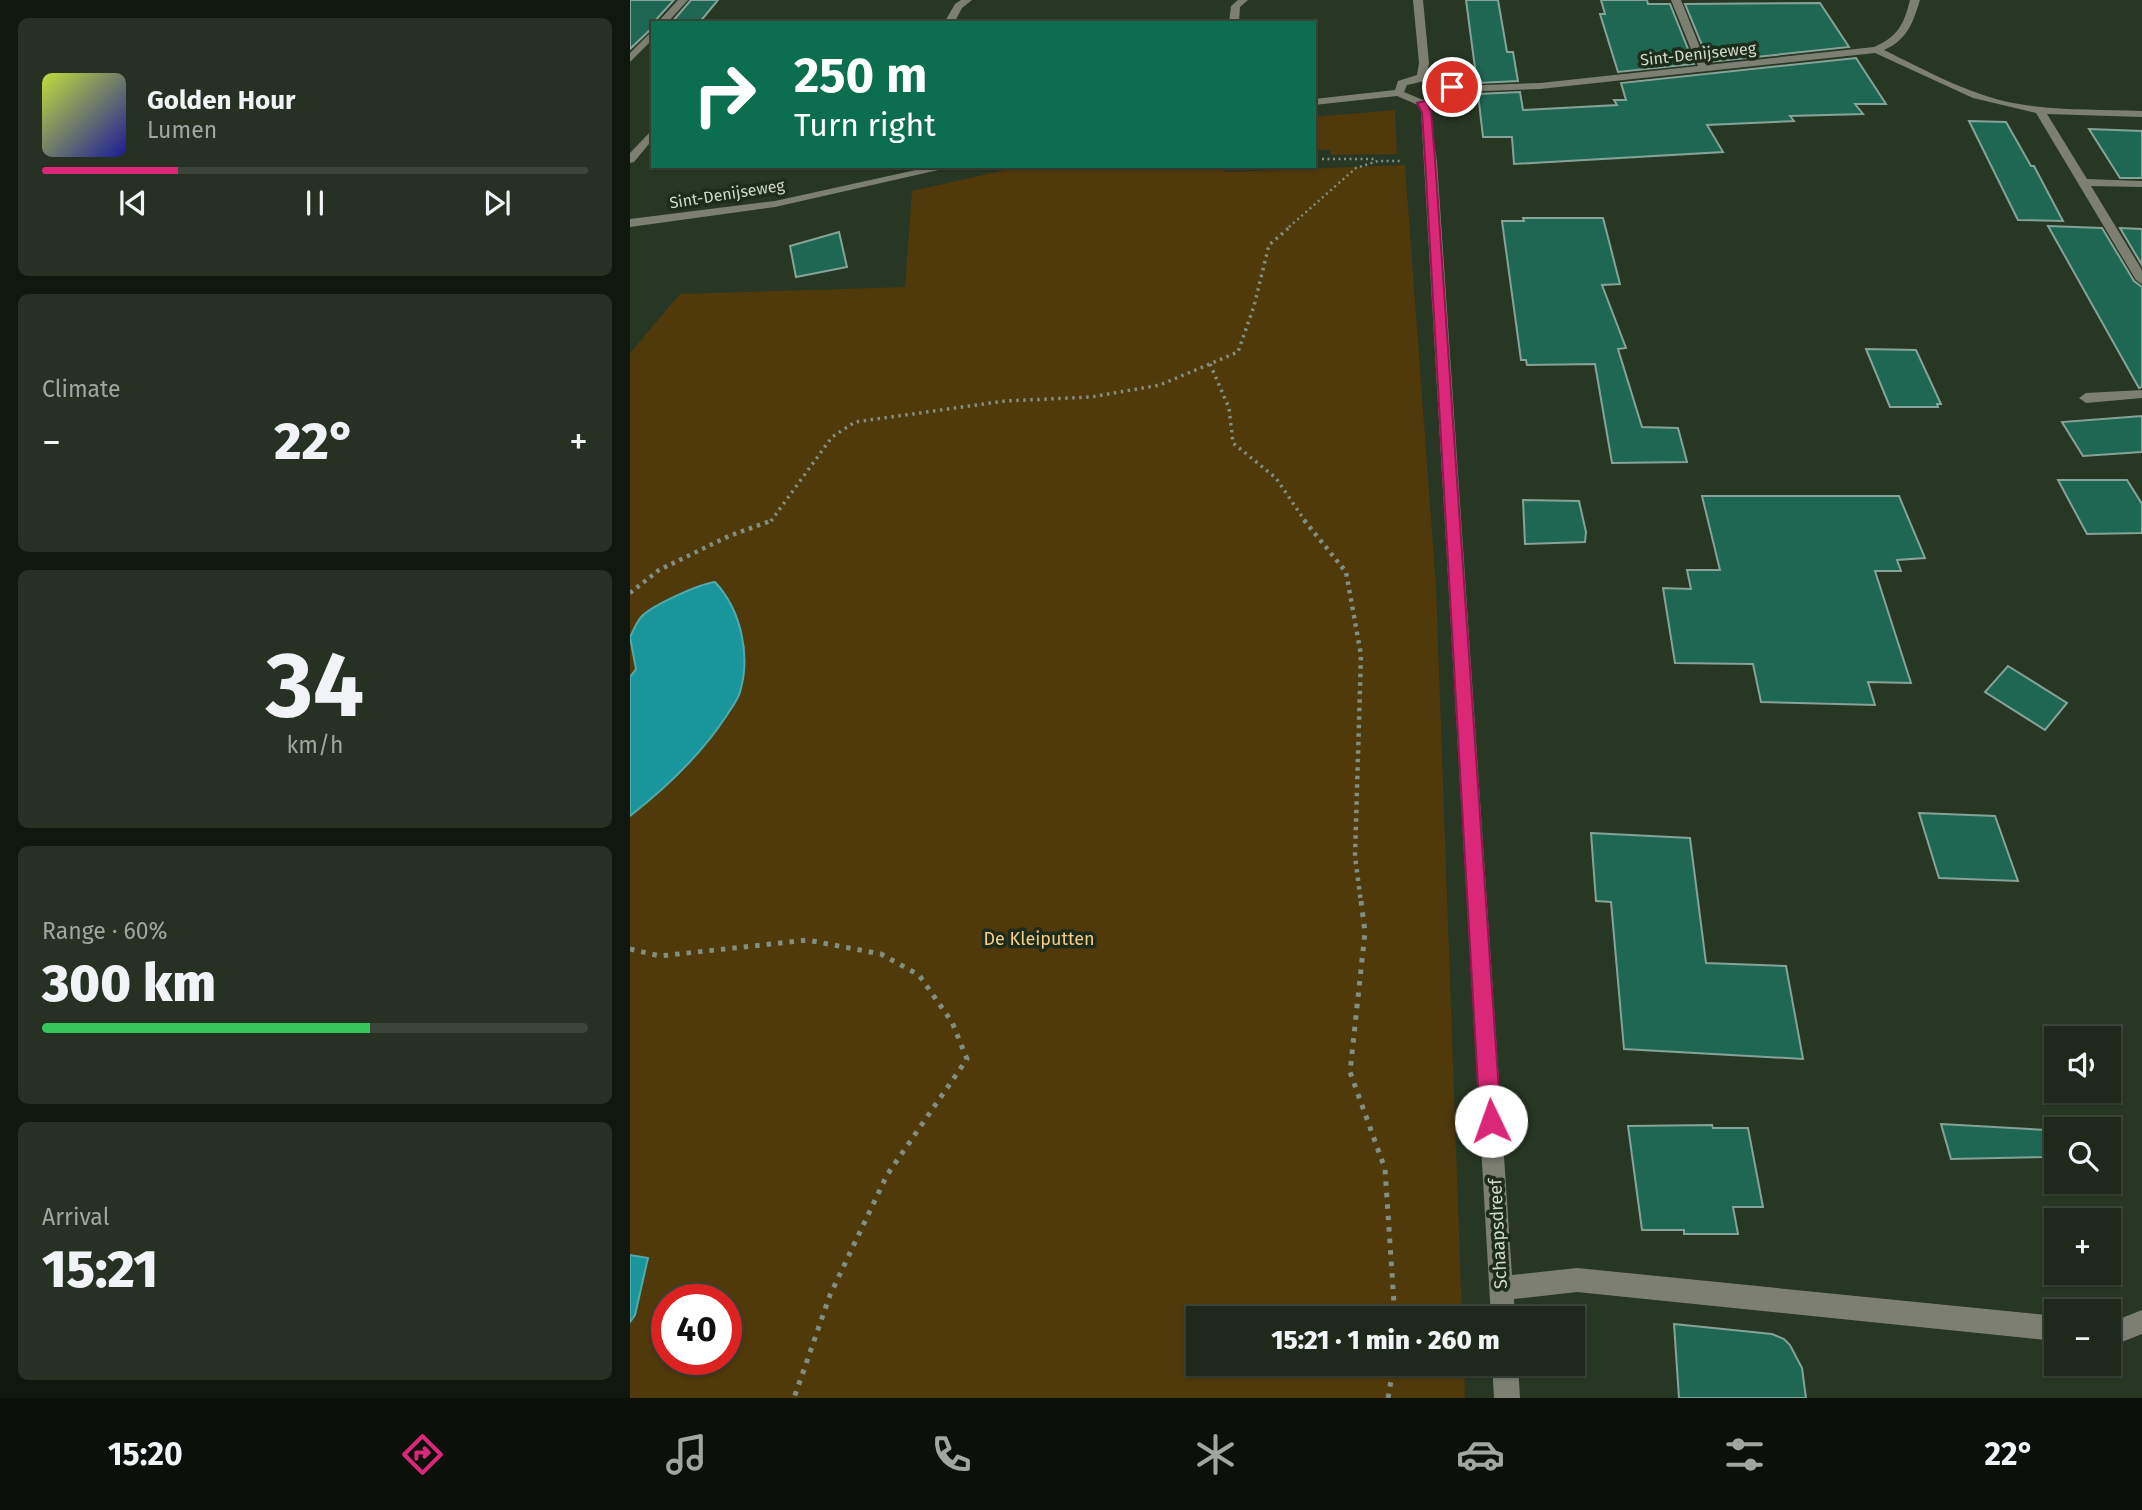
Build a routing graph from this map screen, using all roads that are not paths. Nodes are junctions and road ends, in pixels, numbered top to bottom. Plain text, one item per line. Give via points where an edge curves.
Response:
1 (683, 0) edge
2 (967, 0) edge
3 (1243, 0) edge
4 (1418, 0) edge
5 (1676, 0) edge
6 (1915, 0) edge
7 (664, 21) edge
8 (950, 21) edge
9 (1234, 21) edge
10 (651, 35) edge
11 (1876, 50) junction
12 (630, 59) edge
13 (1704, 69) junction
14 (1422, 77) junction
15 (1453, 89) junction
16 (1399, 93) junction
17 (1316, 102) edge
18 (1422, 103) junction
19 (2040, 111) junction
20 (2142, 114) edge
21 (651, 134) edge
22 (630, 160) edge
23 (941, 168) edge
24 (2082, 182) junction
25 (2142, 184) edge
26 (630, 223) edge
27 (2138, 268) edge
28 (2142, 280) edge
29 (2142, 394) edge
30 (2086, 398) dead end
31 (1501, 1288) junction
32 (1502, 1306) edge
33 (2142, 1322) edge
34 (2044, 1328) edge
35 (2121, 1330) edge
36 (1506, 1376) edge
37 (1507, 1398) edge

1 - 7 street
2 - 8 street
3 - 9 street via 1236,6
4 - 14 street
5 - 13 street
6 - 11 street, Sint-Denijseweg via 1903,36
10 - 12 street
11 - 13 street, Sint-Denijseweg
11 - 19 street via 1984,99
13 - 15 street, Sint-Denijseweg via 1540,86
14 - 15 street via 1444,80
14 - 16 street via 1402,83
15 - 18 street via 1444,100
16 - 17 street
16 - 18 street
18 - 31 street, Schaapsdreef via 1431,160
19 - 20 street
19 - 24 street
21 - 22 street
23 - 26 street, Sint-Denijseweg via 775,204
24 - 25 street
24 - 27 street
27 - 28 street
29 - 30 street
31 - 32 street, Schaapsdreef
31 - 34 street via 1577,1280
33 - 35 street
36 - 37 street

